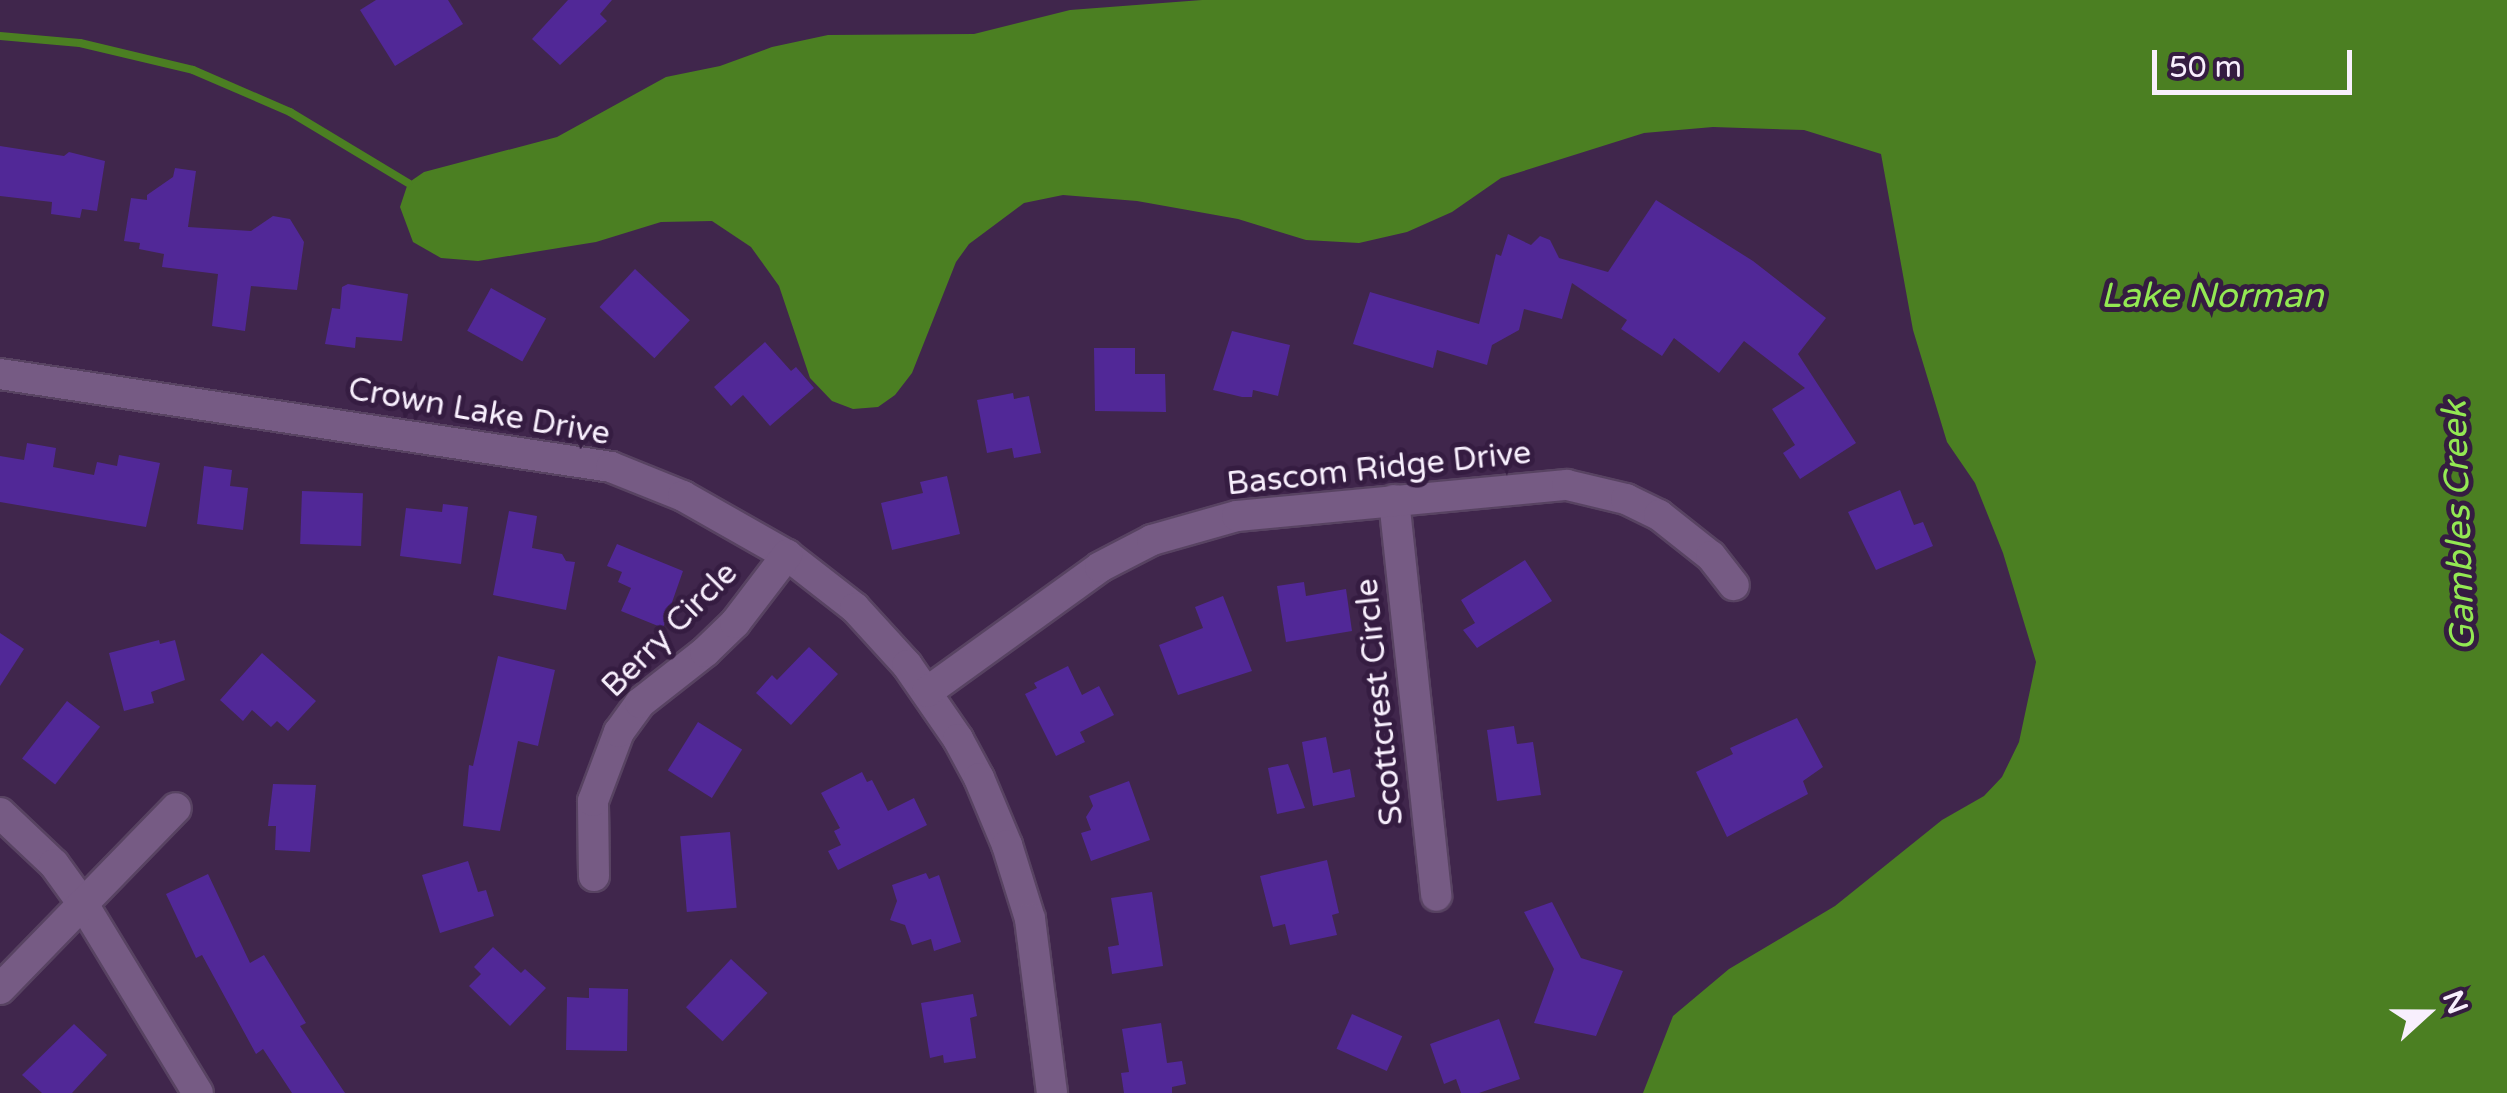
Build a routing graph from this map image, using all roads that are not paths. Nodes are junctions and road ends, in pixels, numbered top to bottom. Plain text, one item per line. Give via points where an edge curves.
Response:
1 (0, 374) edge
2 (1394, 500) junction
3 (787, 555) junction
4 (1734, 585) dead end
5 (927, 692) junction
6 (176, 808) dead end
7 (0, 814) edge
8 (594, 876) dead end
9 (1436, 896) dead end
10 (83, 904) junction
11 (0, 989) edge
12 (198, 1093) edge
13 (1052, 1093) edge

1 - 3 street, Crown Lake Drive via 611,467 683,496
2 - 4 street, Bascom Ridge Drive via 1534,485 1626,499 1691,538
2 - 5 street, Bascom Ridge Drive via 1237,516 1152,540 1100,567
2 - 9 street, Scottcrest Circle
3 - 5 street, Crown Lake Drive via 855,608
3 - 8 street, Berry Circle via 734,623 640,703 619,732 593,801
5 - 13 street, Crown Lake Drive via 978,778 1016,870 1030,919
6 - 10 street
7 - 10 street via 54,864
10 - 11 street
10 - 12 street

